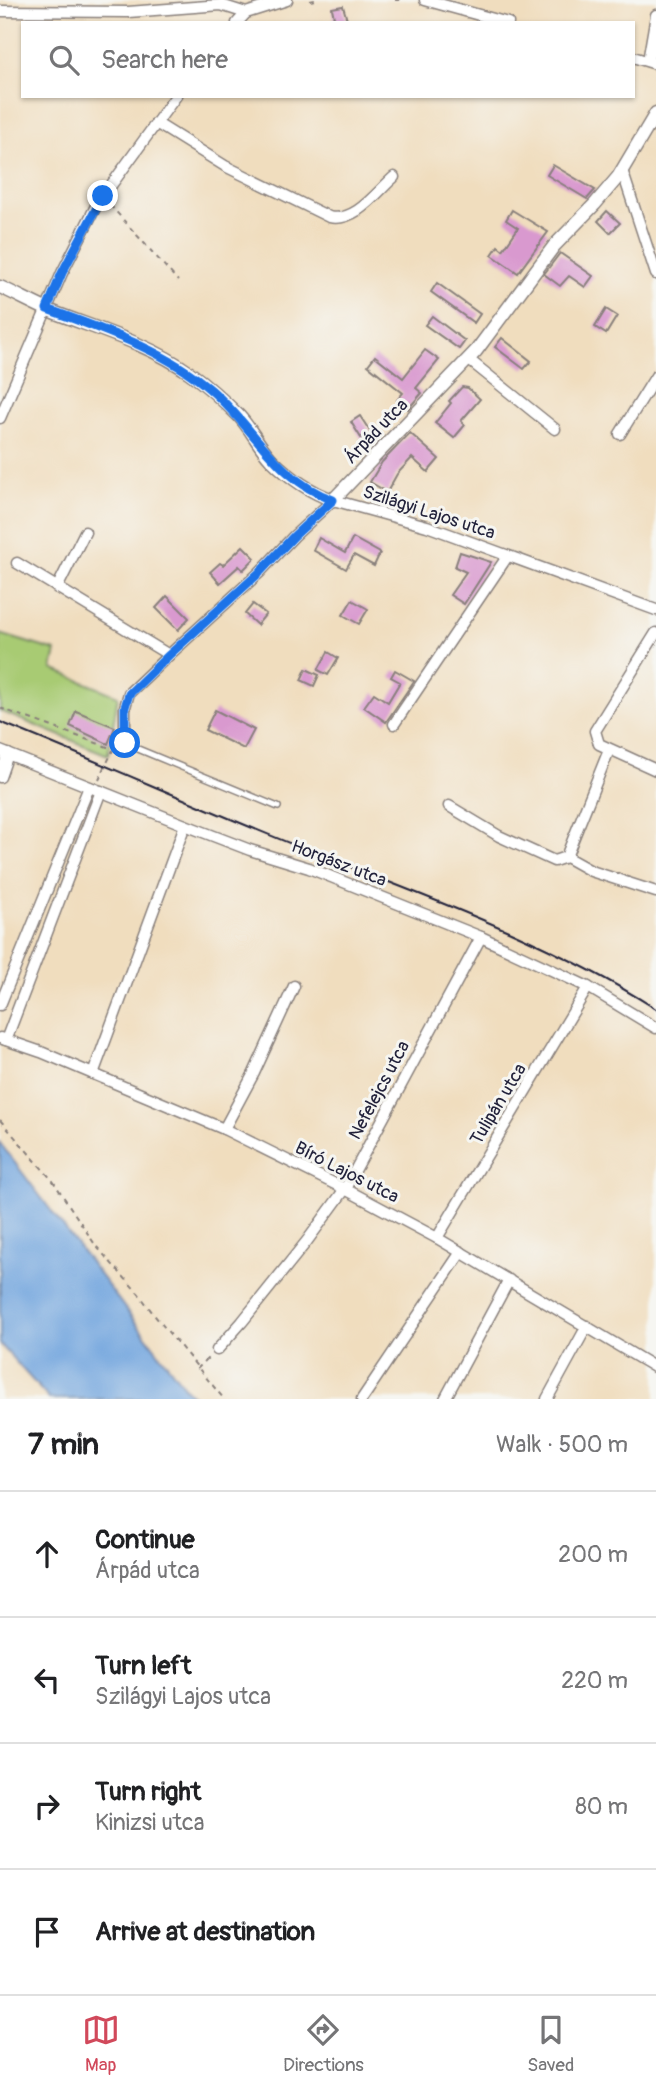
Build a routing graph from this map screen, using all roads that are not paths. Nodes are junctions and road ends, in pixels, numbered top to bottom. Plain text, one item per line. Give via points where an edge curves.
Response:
1 (287, 0) edge
2 (425, 0) edge
3 (0, 11) edge
4 (246, 13) junction
5 (656, 15) edge
6 (239, 21) edge
7 (501, 21) edge
8 (635, 58) edge
9 (652, 62) edge
10 (175, 98) edge
11 (656, 100) edge
12 (656, 113) edge
13 (156, 123) junction
14 (647, 126) junction
15 (622, 170) junction
16 (394, 177) dead end
17 (656, 274) edge
18 (0, 287) edge
19 (47, 309) junction
20 (468, 359) junction
21 (656, 376) edge
22 (0, 418) edge
23 (555, 429) dead end
24 (620, 434) dead end
25 (333, 500) junction
26 (85, 531) dead end
27 (507, 557) junction
28 (17, 563) dead end
29 (57, 588) junction
30 (656, 610) edge
31 (656, 633) edge
32 (169, 655) junction
33 (394, 724) dead end
34 (125, 743) joint
35 (609, 750) junction
36 (4, 752) edge
37 (656, 770) edge
38 (0, 777) edge
39 (96, 786) junction
40 (449, 806) dead end
41 (278, 807) dead end
42 (185, 825) junction
43 (566, 857) junction
44 (656, 892) edge
45 (481, 937) junction
46 (294, 986) dead end
47 (588, 987) junction
48 (0, 1005) edge
49 (656, 1028) edge
50 (3, 1039) edge
51 (93, 1074) junction
52 (224, 1129) junction
53 (345, 1189) junction
54 (437, 1238) junction
55 (461, 1252) junction
56 (509, 1280) junction
57 (587, 1326) junction
58 (217, 1350) road end
59 (656, 1368) edge
60 (362, 1399) edge
61 (445, 1399) edge
62 (547, 1399) edge

1 - 4 street
2 - 7 street
3 - 4 street via 128,12 220,5
4 - 6 street
5 - 9 street
8 - 9 street
10 - 13 street
11 - 14 street, Árpád utca
12 - 14 street, Árpád utca
13 - 16 street via 225,166 329,217 353,215
13 - 19 street via 103,196
14 - 15 street, Árpád utca
15 - 17 street
15 - 20 street, Árpád utca via 554,246
18 - 19 street, Szilágyi Lajos utca
19 - 22 street
19 - 25 street, Szilágyi Lajos utca via 151,351 190,373 240,418 271,458 308,489
20 - 23 street
20 - 25 street, Árpád utca
21 - 24 street
25 - 27 street, Szilágyi Lajos utca via 426,526
25 - 32 street, Árpád utca
26 - 29 street
27 - 30 street, Szilágyi Lajos utca
27 - 33 street
28 - 29 street
29 - 32 street
31 - 35 street via 595,731 599,744
32 - 34 street, Árpád utca via 126,699
34 - 41 lane
35 - 37 street
35 - 43 street
36 - 38 street
36 - 39 street, Horgász utca
39 - 42 street, Horgász utca
39 - 48 street
39 - 50 street
40 - 43 street via 554,861
42 - 45 street, Horgász utca via 309,868
42 - 51 street
43 - 44 street
45 - 47 street, Horgász utca
45 - 53 street, Nefelejcs utca
46 - 52 street
47 - 49 street, Horgász utca
47 - 54 street, Tulipán utca
50 - 51 street, Bíró Lajos utca
51 - 52 street, Bíró Lajos utca
52 - 53 street, Bíró Lajos utca
53 - 54 street, Bíró Lajos utca
53 - 58 street, Nefelejcs utca
54 - 55 street, Bíró Lajos utca
55 - 56 street, Bíró Lajos utca
55 - 60 street
56 - 57 street, Bíró Lajos utca
56 - 61 street
57 - 59 street, Bíró Lajos utca
57 - 62 street

